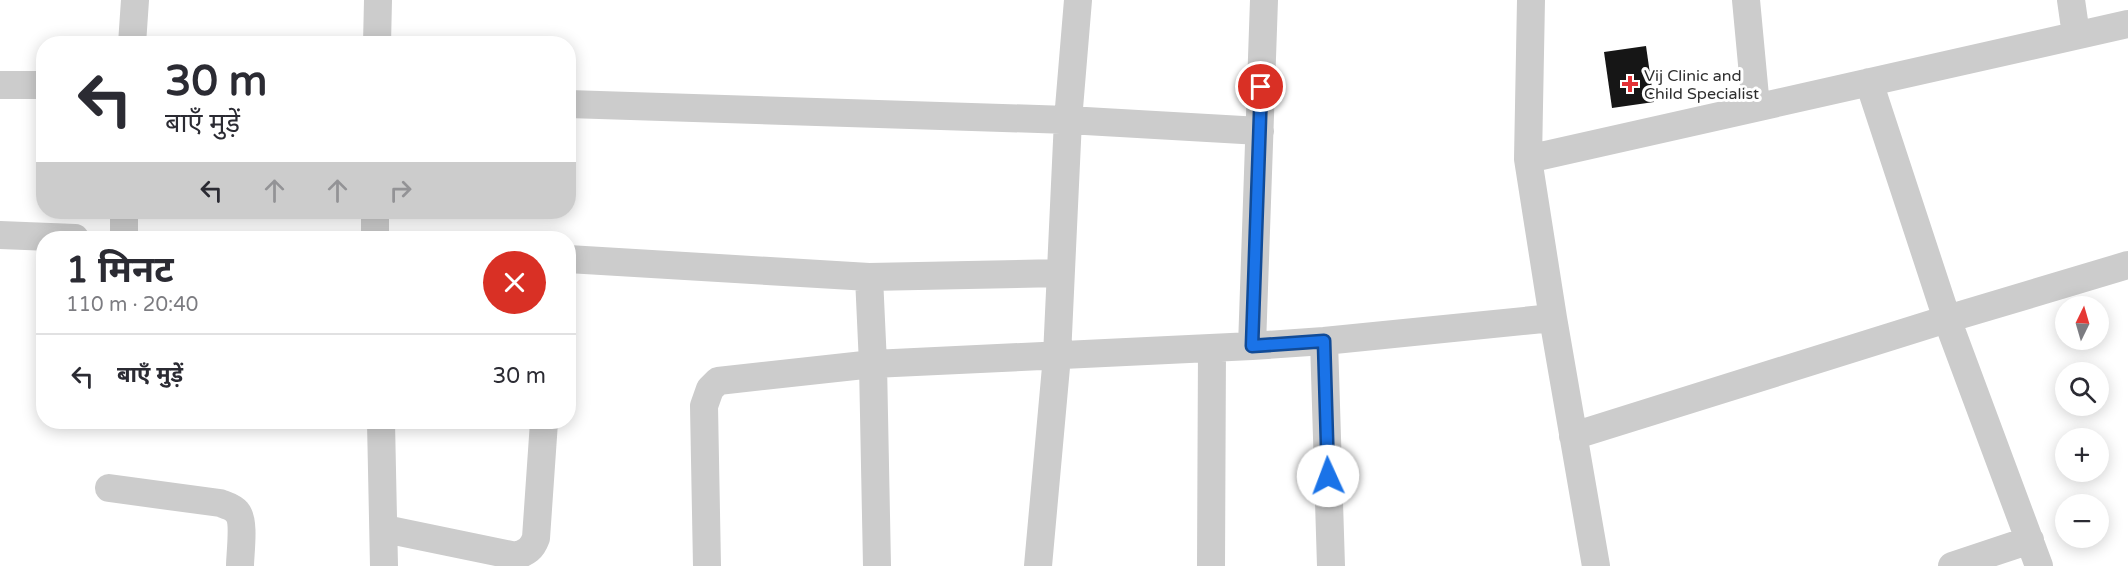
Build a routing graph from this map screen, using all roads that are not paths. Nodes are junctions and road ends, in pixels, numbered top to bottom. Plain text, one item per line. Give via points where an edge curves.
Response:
1 (135, 0) edge
2 (378, 0) edge
3 (1078, 0) edge
4 (1264, 0) edge
5 (1531, 0) edge
6 (1746, 0) edge
7 (2071, 0) edge
8 (2128, 24) edge
9 (2076, 35) junction
10 (133, 36) edge
11 (376, 36) edge
12 (1869, 82) junction
13 (0, 85) edge
14 (36, 86) edge
15 (576, 104) edge
16 (1756, 107) junction
17 (1068, 120) junction
18 (1260, 131) junction
19 (1528, 159) junction
20 (0, 235) edge
21 (36, 236) edge
22 (576, 260) edge
23 (2128, 266) edge
24 (1060, 273) junction
25 (869, 278) junction
26 (1553, 318) junction
27 (1947, 319) junction
28 (1324, 341) junction
29 (1252, 346) junction
30 (1212, 348) junction
31 (1057, 356) junction
32 (873, 364) junction
33 (381, 429) edge
34 (544, 429) edge
35 (1573, 436) junction
36 (109, 488) dead end
37 (385, 529) junction
38 (2034, 553) edge
39 (240, 566) edge
40 (384, 566) edge
41 (707, 566) edge
42 (877, 566) edge
43 (1038, 566) edge
44 (1211, 566) edge
45 (1331, 566) edge
46 (1596, 566) edge
47 (1952, 566) edge

1 - 10 street
2 - 11 street
3 - 17 street
4 - 18 street
5 - 19 street
6 - 16 street
7 - 9 street
8 - 9 street
9 - 12 street
12 - 16 street
12 - 27 street
13 - 14 street
15 - 17 street
16 - 19 street
17 - 18 street
17 - 24 street
18 - 29 street
19 - 26 street
20 - 21 street
22 - 25 street
23 - 27 street
24 - 25 street
24 - 31 street
25 - 32 street
26 - 28 street
26 - 35 street
27 - 35 street
27 - 38 street
28 - 29 street
28 - 45 street
29 - 30 street
30 - 31 street
30 - 44 street
31 - 32 street
31 - 43 street
32 - 41 street via 725,379 710,389 705,406
32 - 42 street
33 - 37 street
34 - 37 street via 536,538 525,553 516,556
35 - 46 street
36 - 39 street via 231,507 242,521
37 - 40 street
38 - 47 street

